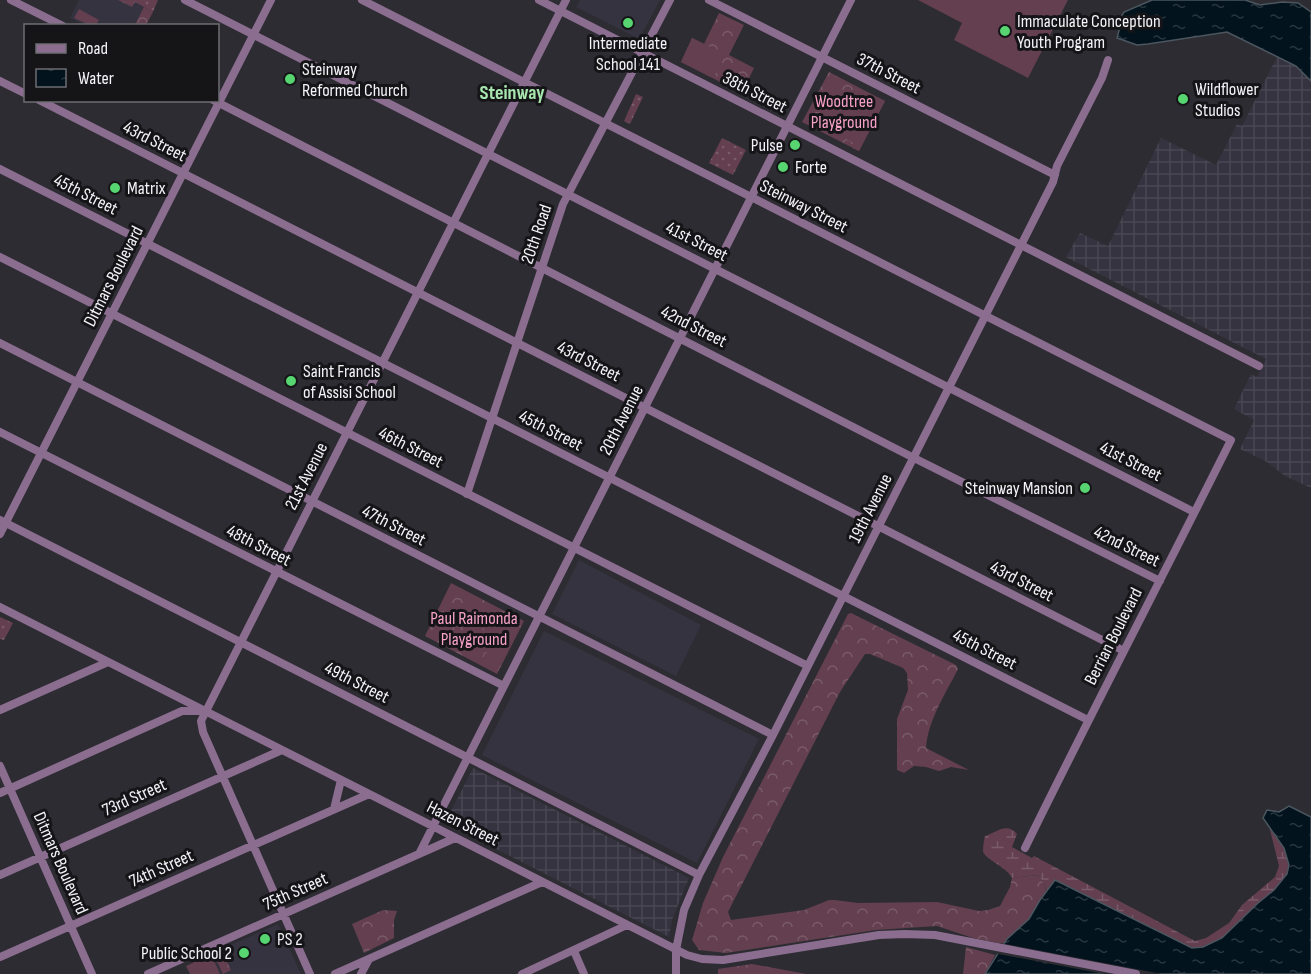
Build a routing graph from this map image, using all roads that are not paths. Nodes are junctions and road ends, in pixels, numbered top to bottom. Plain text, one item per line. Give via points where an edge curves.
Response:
1 (11, 0) edge
2 (185, 0) edge
3 (271, 0) edge
4 (362, 0) edge
5 (539, 0) edge
6 (566, 0) edge
7 (670, 0) edge
8 (709, 0) edge
9 (851, 0) edge
10 (561, 11) junction
11 (59, 24) edge
12 (253, 34) junction
13 (642, 53) junction
14 (822, 58) junction
15 (1108, 60) dead end
16 (0, 81) edge
17 (525, 82) junction
18 (24, 93) edge
19 (219, 96) edge
20 (43, 102) edge
21 (216, 102) edge
22 (606, 124) junction
23 (788, 127) junction
24 (489, 153) junction
25 (0, 169) edge
26 (183, 174) junction
27 (1055, 174) junction
28 (568, 194) junction
29 (752, 198) junction
30 (453, 223) junction
31 (147, 244) junction
32 (1021, 245) junction
33 (0, 257) edge
34 (541, 268) junction
35 (716, 269) junction
36 (418, 293) junction
37 (112, 313) junction
38 (986, 316) junction
39 (681, 338) junction
40 (0, 343) edge
41 (516, 343) junction
42 (382, 363) junction
43 (1259, 366) dead end
44 (77, 382) junction
45 (949, 388) junction
46 (645, 408) junction
47 (491, 418) junction
48 (0, 432) edge
49 (346, 433) junction
50 (1231, 440) joint
51 (41, 453) junction
52 (914, 458) junction
53 (610, 478) junction
54 (466, 494) junction
55 (312, 502) junction
56 (1194, 512) junction
57 (3, 521) edge
58 (879, 527) junction
59 (0, 534) edge
60 (574, 548) junction
61 (276, 572) junction
62 (1160, 581) junction
63 (843, 597) junction
64 (0, 607) edge
65 (539, 617) junction
66 (240, 642) junction
67 (1125, 651) junction
68 (108, 662) junction
69 (808, 666) junction
70 (504, 686) junction
71 (0, 710) edge
72 (205, 711) junction
73 (1088, 720) junction
74 (773, 735) junction
75 (282, 750) junction
76 (468, 757) junction
77 (0, 766) edge
78 (223, 776) junction
79 (341, 780) junction
80 (10, 789) junction
81 (0, 793) edge
82 (369, 794) junction
83 (334, 809) junction
84 (433, 826) junction
85 (455, 838) junction
86 (253, 845) junction
87 (1025, 848) dead end
88 (419, 854) junction
89 (40, 857) junction
90 (0, 875) edge
91 (699, 875) junction
92 (542, 882) junction
93 (283, 914) junction
94 (627, 925) junction
95 (71, 926) junction
96 (676, 950) junction
97 (574, 951) junction
98 (0, 957) edge
99 (369, 958) junction
100 (92, 974) edge
101 (148, 974) edge
102 (310, 974) edge
103 (335, 974) edge
104 (361, 974) edge
105 (522, 974) edge
106 (584, 974) edge
107 (676, 974) edge
108 (1136, 974) edge

1 - 11 street
2 - 12 street, 41st Street
3 - 12 street, Ditmars Boulevard
4 - 17 street, Steinway Street
5 - 10 street, 38th Street
6 - 10 street, 21st Avenue
7 - 13 street, 20th Road
8 - 14 street, 37th Street
9 - 14 street, 20th Avenue
10 - 13 street, 38th Street
10 - 17 street, 21st Avenue
12 - 19 street, Ditmars Boulevard
12 - 24 street, 41st Street
13 - 22 street, 20th Road
13 - 23 street, 38th Street
14 - 23 street, 20th Avenue
14 - 27 street, 37th Street
15 - 27 street, 19th Avenue
16 - 18 street
17 - 22 street, Steinway Street
17 - 24 street, 21st Avenue
20 - 26 street, 43rd Street
21 - 26 street, Ditmars Boulevard
21 - 30 street, 42nd Street
22 - 28 street, 20th Road
22 - 29 street, Steinway Street
23 - 29 street, 20th Avenue
23 - 32 street, 38th Street
24 - 28 street, 41st Street
24 - 30 street, 21st Avenue
25 - 31 street, 45th Street
26 - 31 street, Ditmars Boulevard
26 - 36 street, 43rd Street
27 - 32 street, 19th Avenue
28 - 34 street, 20th Road
28 - 35 street, 41st Street
29 - 35 street, 20th Avenue
29 - 38 street, Steinway Street
30 - 34 street, 42nd Street
30 - 36 street, 21st Avenue
31 - 37 street, Ditmars Boulevard
31 - 42 street, 45th Street
32 - 38 street, 19th Avenue
32 - 43 street, 38th Street
33 - 37 street, 46th Street
34 - 39 street, 42nd Street
34 - 41 street, 20th Road
35 - 39 street, 20th Avenue
35 - 45 street, 41st Street
36 - 41 street, 43rd Street
36 - 42 street, 21st Avenue
37 - 44 street, Ditmars Boulevard
37 - 49 street, 46th Street
38 - 45 street, 19th Avenue
38 - 50 street, Steinway Street
39 - 46 street, 20th Avenue
39 - 52 street, 42nd Street
40 - 44 street, 47th Street
41 - 46 street, 43rd Street
41 - 47 street, 20th Road
42 - 47 street, 45th Street
42 - 49 street, 21st Avenue
44 - 51 street, Ditmars Boulevard
44 - 55 street, 47th Street
45 - 52 street, 19th Avenue
45 - 56 street, 41st Street
46 - 53 street, 20th Avenue
46 - 58 street, 43rd Street
47 - 53 street, 45th Street
47 - 54 street, 20th Road
48 - 51 street, 48th Street
49 - 54 street, 46th Street
49 - 55 street, 21st Avenue
50 - 56 street, Berrian Boulevard
51 - 57 street, Ditmars Boulevard
51 - 61 street, 48th Street
52 - 58 street, 19th Avenue
52 - 62 street, 42nd Street
53 - 60 street, 20th Avenue
53 - 63 street, 45th Street
54 - 60 street, 46th Street
55 - 61 street, 21st Avenue
55 - 65 street, 47th Street
56 - 62 street, Berrian Boulevard
57 - 59 street, Ditmars Boulevard
57 - 66 street, 49th Street
58 - 63 street, 19th Avenue
58 - 67 street, 43rd Street
60 - 65 street, 20th Avenue
60 - 69 street, 46th Street
61 - 66 street, 21st Avenue
61 - 70 street, 48th Street
62 - 67 street, Berrian Boulevard
63 - 69 street, 19th Avenue
63 - 73 street, 45th Street
64 - 68 street, Hazen Street
65 - 70 street, 20th Avenue
65 - 74 street, 47th Street
66 - 72 street, 21st Avenue
66 - 76 street, 49th Street
67 - 73 street, Berrian Boulevard
68 - 71 street
68 - 72 street, Hazen Street
69 - 74 street, 19th Avenue
70 - 76 street, 20th Avenue
72 - 75 street, Hazen Street
72 - 78 street, 21st Avenue via 201,728
72 - 80 street via 182,711
73 - 87 street, Berrian Boulevard
74 - 91 street, 19th Avenue
75 - 78 street, 73rd Street
75 - 79 street, Hazen Street
76 - 84 street, 20th Avenue
76 - 91 street, 49th Street
77 - 80 street, Ditmars Boulevard
78 - 86 street, 21st Avenue
78 - 89 street, 73rd Street
79 - 82 street, Hazen Street
79 - 83 street
80 - 81 street
80 - 89 street, Ditmars Boulevard
82 - 83 street, 74th Street
82 - 84 street, Hazen Street
83 - 86 street, 74th Street
84 - 85 street, Hazen Street
84 - 88 street, 20th Avenue
85 - 88 street, 75th Street
85 - 92 street, Hazen Street
86 - 93 street, 21st Avenue
86 - 95 street, 74th Street
88 - 93 street, 75th Street
89 - 90 street, 73rd Street
89 - 95 street, Ditmars Boulevard
91 - 96 street, 19th Avenue via 684,910
92 - 94 street, Hazen Street
92 - 99 street
93 - 101 street, 75th Street
93 - 102 street, 21st Avenue
94 - 96 street, Hazen Street
94 - 97 street
95 - 98 street, 74th Street
95 - 100 street, Ditmars Boulevard
96 - 107 street, 19th Avenue
96 - 108 street, Hazen Street via 702,959 723,960 879,935 935,935
97 - 105 street
97 - 106 street
99 - 103 street
99 - 104 street

